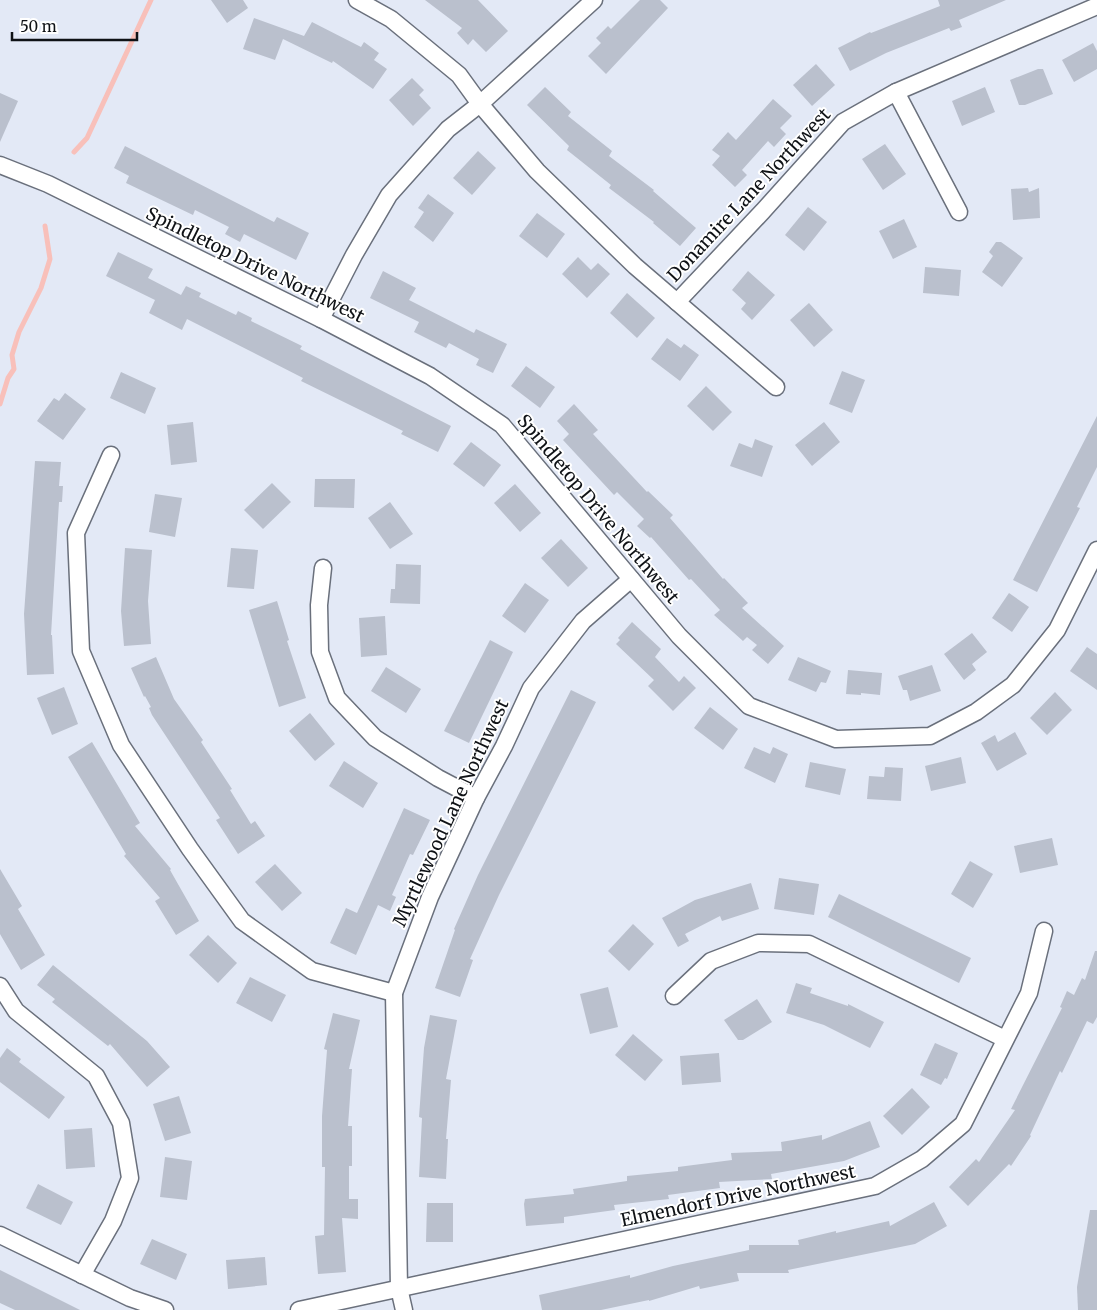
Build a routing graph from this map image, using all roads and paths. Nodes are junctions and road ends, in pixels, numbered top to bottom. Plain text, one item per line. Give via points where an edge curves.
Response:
1 (357, 0) edge
2 (594, 0) edge
3 (1097, 6) edge
4 (896, 92) junction
5 (480, 104) junction
6 (0, 165) edge
7 (959, 212) dead end
8 (677, 302) junction
9 (321, 319) junction
10 (776, 387) dead end
11 (111, 455) dead end
12 (1097, 550) edge
13 (323, 568) dead end
14 (631, 579) junction
15 (476, 798) junction
16 (1044, 931) dead end
17 (0, 986) edge
18 (394, 993) junction
19 (674, 996) dead end
20 (1005, 1040) junction
21 (0, 1235) edge
22 (82, 1276) junction
23 (399, 1288) junction
24 (165, 1310) edge
25 (298, 1310) edge
26 (404, 1310) edge

1 - 5 street via 391,19 459,75
2 - 5 street
3 - 4 street, Donamire Lane Northwest
4 - 7 street
4 - 8 street, Donamire Lane Northwest via 843,122
5 - 8 street via 538,171 635,266
5 - 9 street via 448,129 389,195
6 - 9 street, Spindletop Drive Northwest via 48,184
8 - 10 street
9 - 14 street, Spindletop Drive Northwest via 430,376 502,425
11 - 18 street via 76,533 81,651 121,745 242,921 312,971
12 - 14 street, Spindletop Drive Northwest via 1056,630 1013,685 976,712 930,736 836,739 749,706 679,636
13 - 15 street via 319,605 320,652 337,698 375,738
14 - 15 street, Myrtlewood Lane Northwest via 583,621 531,688
15 - 18 street, Myrtlewood Lane Northwest via 430,897
16 - 20 street, Elmendorf Drive Northwest via 1029,994
17 - 22 street via 16,1012 96,1076 120,1123 130,1178 113,1221
18 - 23 street, Myrtlewood Lane Northwest
19 - 20 street via 711,961 758,943 809,944
20 - 23 street, Elmendorf Drive Northwest via 963,1124 922,1159 875,1186
21 - 22 street
22 - 24 street
23 - 25 street, Elmendorf Drive Northwest
23 - 26 street, Myrtlewood Lane Northwest

